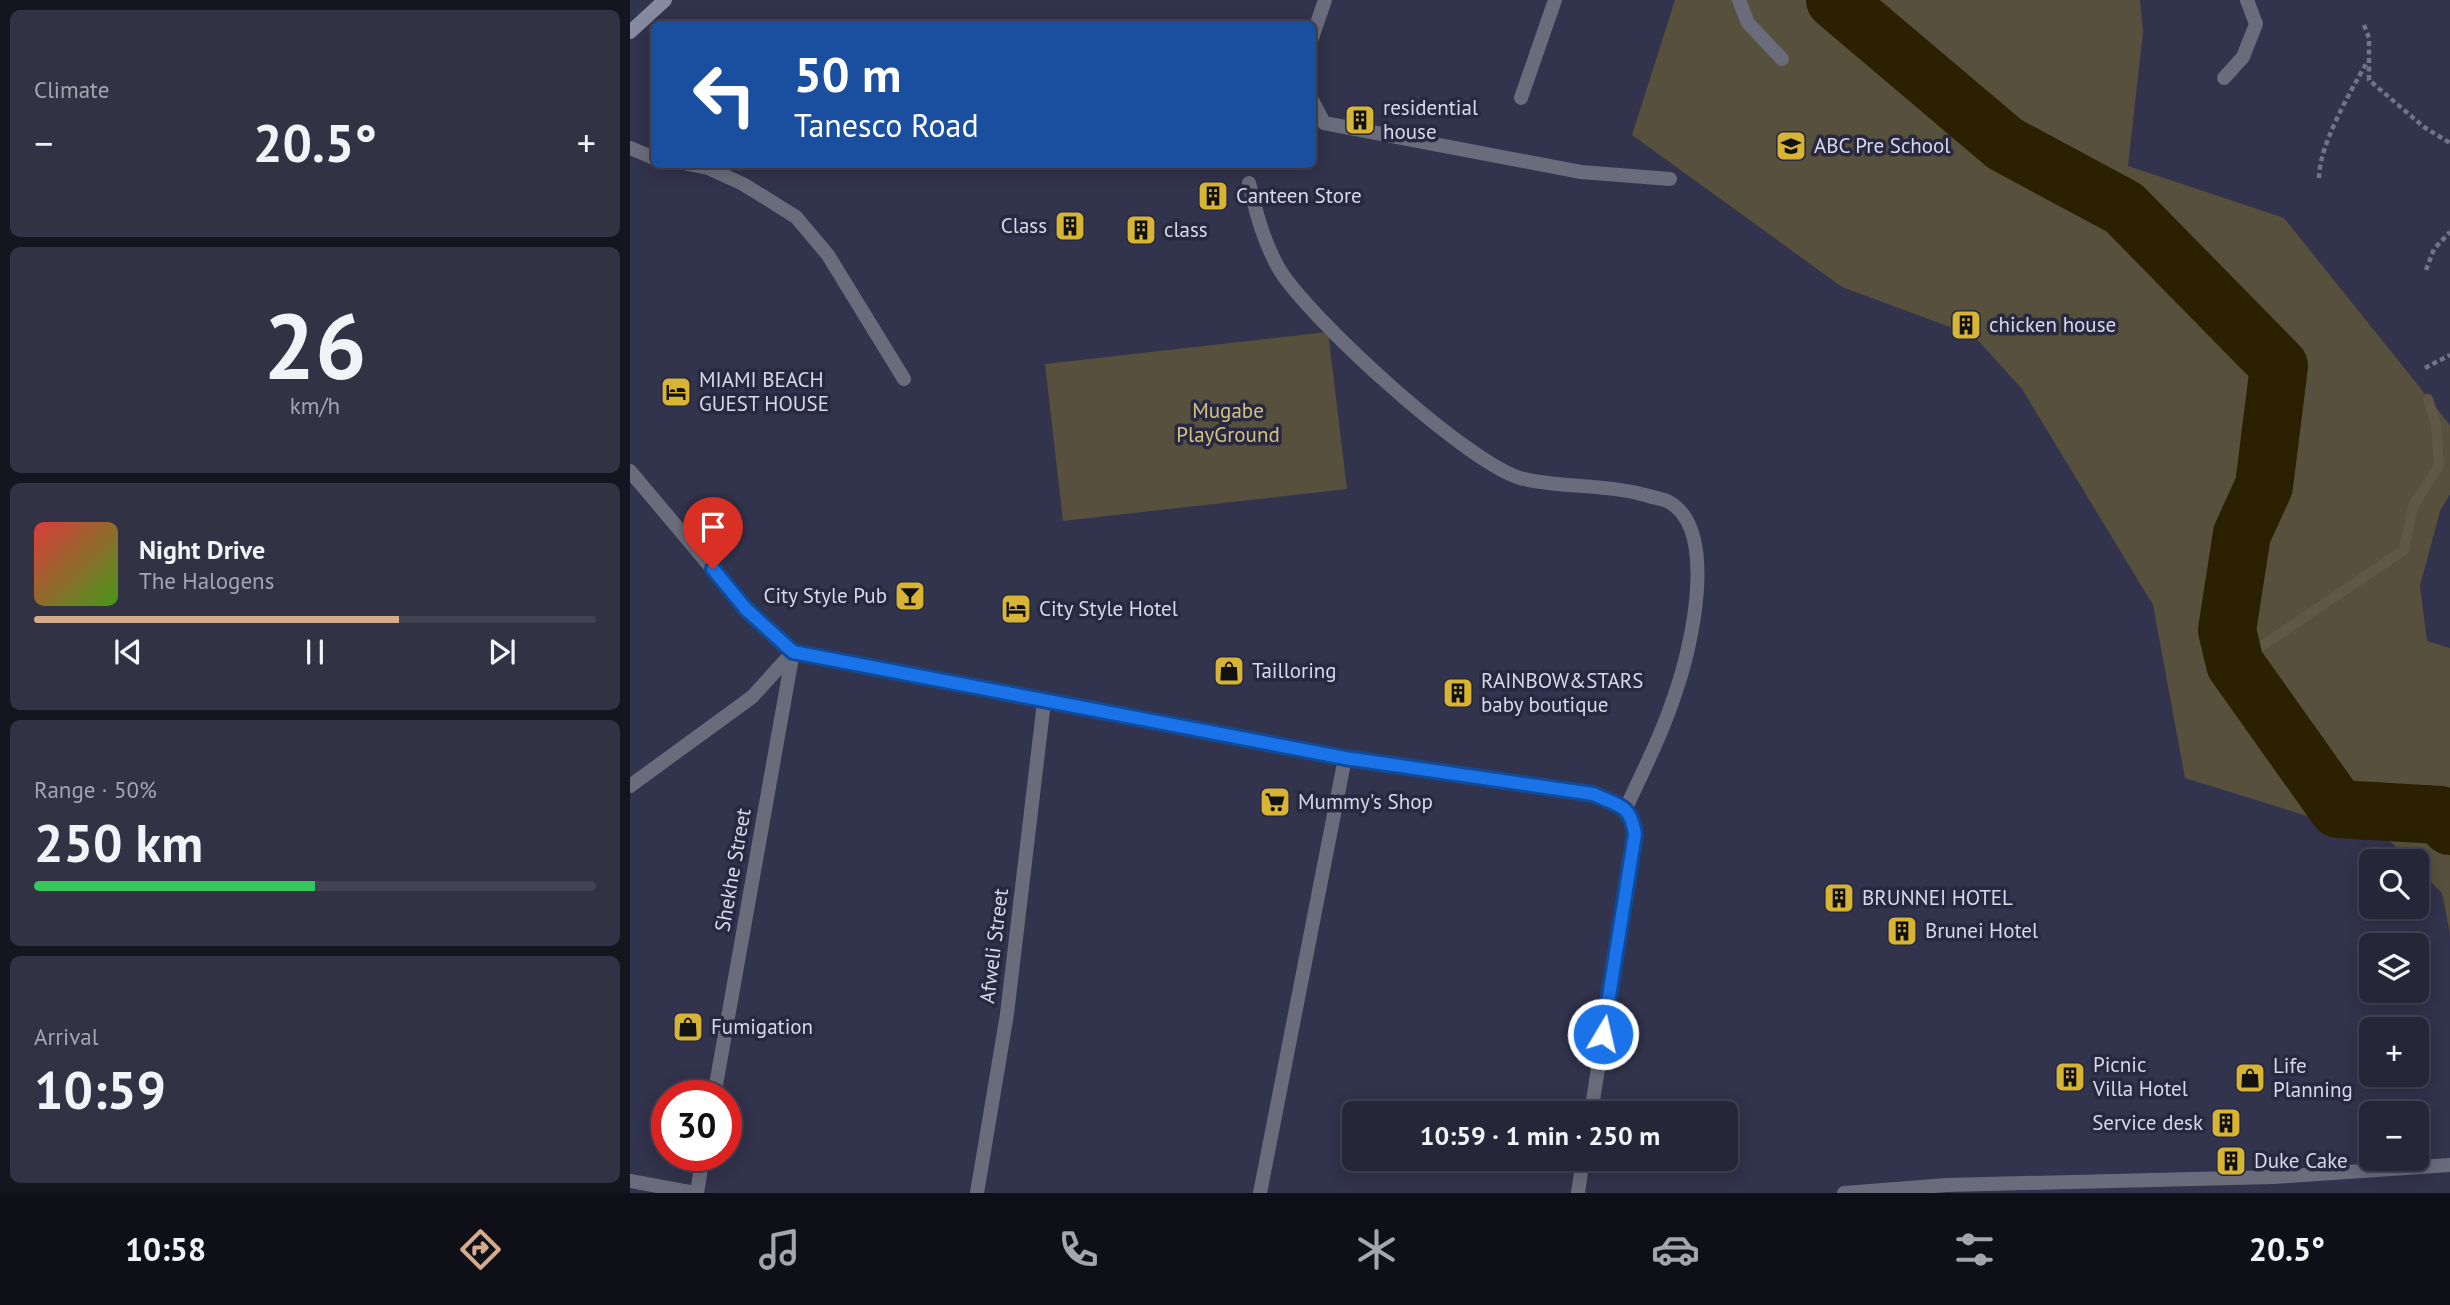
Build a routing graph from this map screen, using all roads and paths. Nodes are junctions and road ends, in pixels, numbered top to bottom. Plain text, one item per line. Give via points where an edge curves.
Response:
1 (665, 0) edge
2 (1325, 0) edge
3 (1555, 0) edge
4 (1739, 0) edge
5 (2247, 0) edge
6 (2364, 25) dead end
7 (1316, 26) edge
8 (630, 32) edge
9 (1782, 59) dead end
10 (2367, 64) junction
11 (2224, 78) dead end
12 (1521, 98) dead end
13 (1316, 108) edge
14 (2450, 143) edge
15 (630, 148) edge
16 (651, 157) edge
17 (708, 168) edge
18 (2319, 178) dead end
19 (1670, 179) dead end
20 (1249, 183) dead end
21 (2450, 232) edge
22 (2426, 270) dead end
23 (2450, 355) edge
24 (2425, 368) dead end
25 (904, 379) dead end
26 (630, 471) edge
27 (793, 652) junction
28 (1044, 702) junction
29 (1345, 758) junction
30 (630, 786) edge
31 (1626, 808) junction
32 (717, 1080) edge
33 (1593, 1101) edge
34 (2450, 1165) edge
35 (700, 1171) edge
36 (1581, 1171) edge
37 (630, 1181) edge
38 (1914, 1190) edge
39 (696, 1193) edge
40 (977, 1193) edge
41 (1260, 1193) edge
42 (1578, 1193) edge
43 (1844, 1193) edge

1 - 8 main road
2 - 7 street
3 - 12 street
4 - 9 street via 1748,23
5 - 11 street via 2256,24 2243,57
6 - 10 path via 2369,38
10 - 14 path via 2369,80
10 - 18 path via 2319,161
13 - 19 street via 1324,123 1581,172
15 - 16 street
17 - 25 street via 796,217 828,256
20 - 31 street via 1260,228 1279,270 1318,315 1444,431 1492,466 1522,479 1621,488 1669,502 1686,518 1696,545 1698,596 1678,688
21 - 22 path via 2434,249
23 - 24 path
26 - 27 street via 746,609
27 - 28 street
27 - 30 street via 751,697
27 - 32 street, Shekhe Street
28 - 29 street
28 - 40 street, Afweli Street via 1007,1014
29 - 31 street via 1593,794
29 - 41 street
31 - 33 street via 1635,834
34 - 38 street via 2274,1177
35 - 39 street
36 - 42 street
37 - 39 street
38 - 43 street

